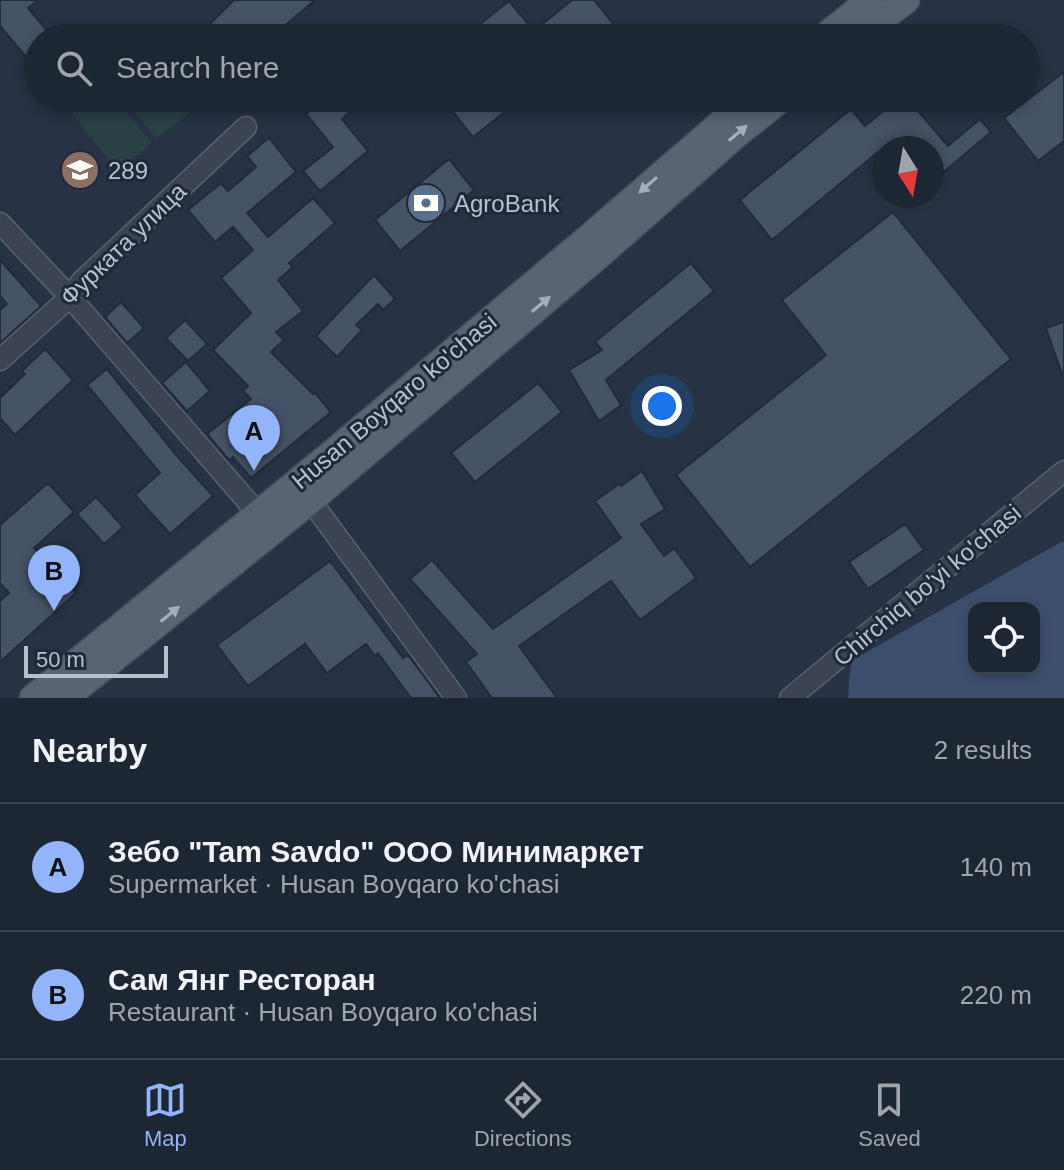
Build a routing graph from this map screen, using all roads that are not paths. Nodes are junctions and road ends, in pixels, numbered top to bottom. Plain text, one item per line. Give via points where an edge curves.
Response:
1 (870, 0) edge
2 (906, 0) edge
3 (840, 24) edge
4 (876, 24) edge
5 (734, 112) edge
6 (764, 112) edge
7 (246, 127) dead end
8 (0, 223) edge
9 (70, 297) junction
10 (0, 360) edge
11 (1064, 471) edge
12 (304, 491) junction
13 (266, 522) junction
14 (33, 698) edge
15 (65, 698) edge
16 (456, 698) edge
17 (790, 698) edge

1 - 3 main road
2 - 4 main road
5 -> 12 main road, Husan Boyqaro ko'chasi
12 -> 6 main road, Husan Boyqaro ko'chasi via 605,250
7 - 9 street, Фурката улица
8 - 9 street
9 - 10 street, Фурката улица
9 - 13 street
11 - 17 street, Chirchiq bo'yi ko'chasi
12 - 13 main road, Husan Boyqaro ko'chasi
12 - 16 street
13 - 14 main road, Husan Boyqaro ko'chasi
15 -> 13 main road, Husan Boyqaro ko'chasi

